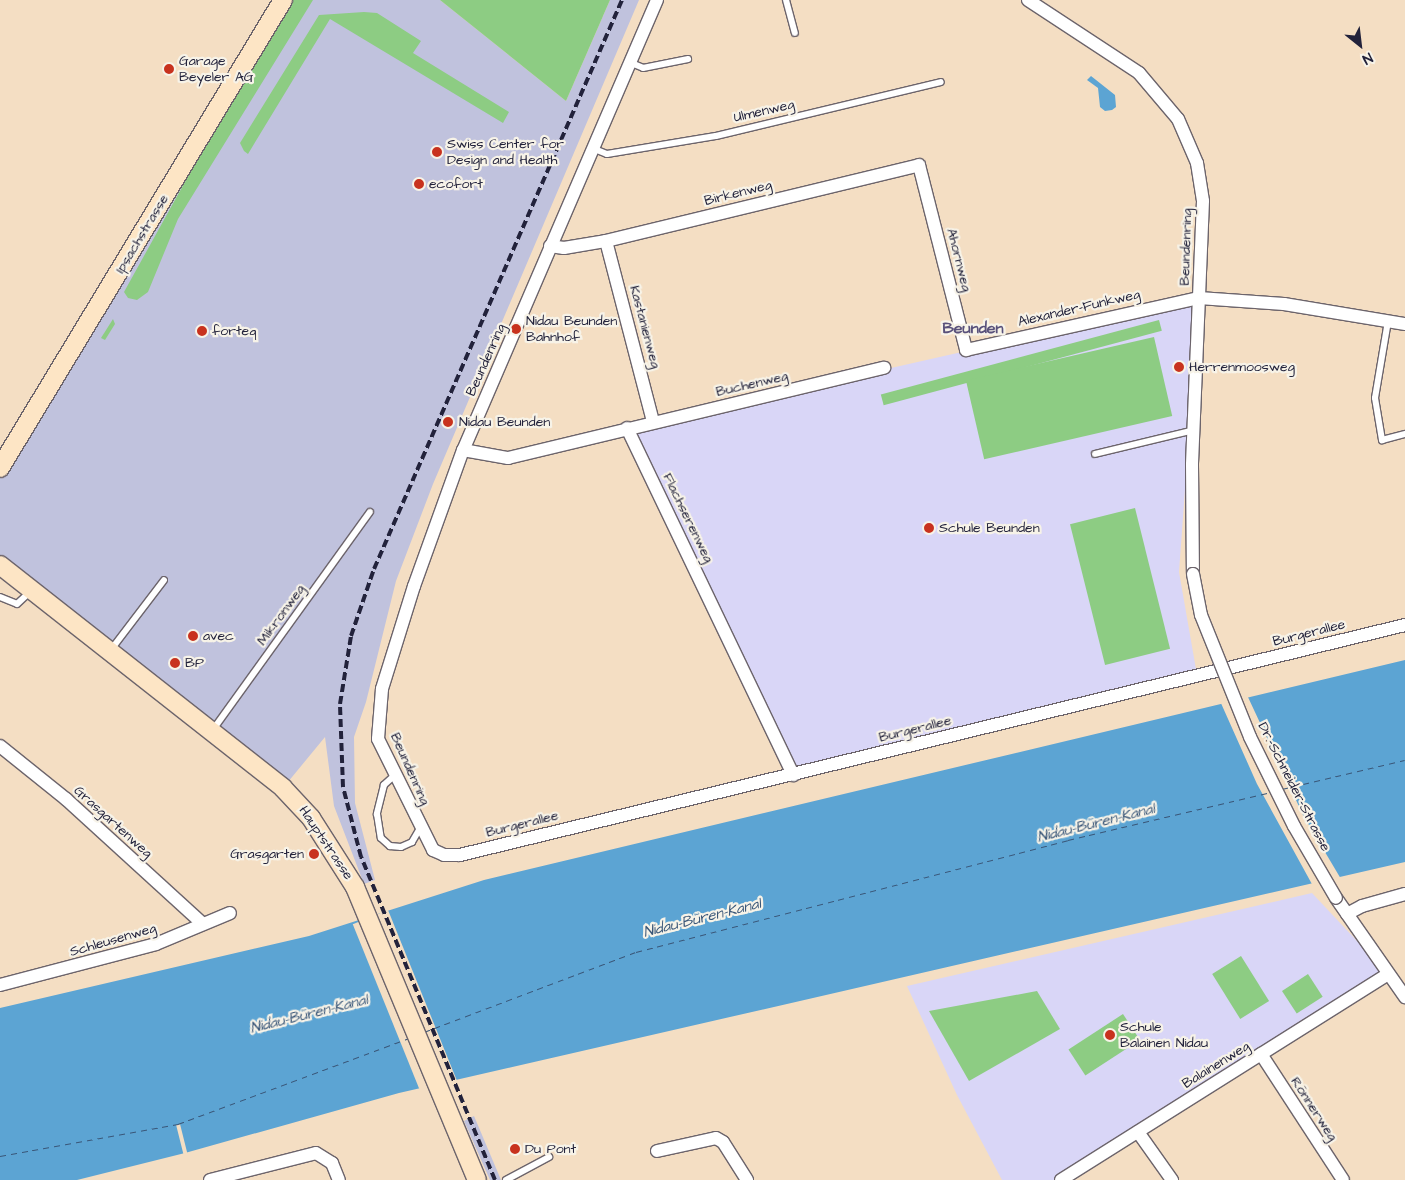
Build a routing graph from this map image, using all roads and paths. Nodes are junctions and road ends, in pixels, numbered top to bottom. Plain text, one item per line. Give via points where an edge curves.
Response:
1 (283, 0) edge
2 (657, 0) edge
3 (786, 0) edge
4 (1028, 0) edge
5 (795, 33) dead end
6 (688, 58) dead end
7 (629, 62) junction
8 (941, 82) dead end
9 (592, 148) junction
10 (923, 178) joint
11 (606, 241) junction
12 (550, 246) junction
13 (1199, 298) junction
14 (1388, 321) junction
15 (1405, 324) edge
16 (966, 350) joint
17 (884, 368) dead end
18 (653, 422) junction
19 (627, 428) junction
20 (1194, 430) junction
21 (1405, 434) edge
22 (463, 450) junction
23 (1096, 454) dead end
24 (0, 468) edge
25 (370, 512) dead end
26 (0, 565) edge
27 (1193, 574) joint
28 (164, 580) dead end
29 (32, 590) junction
30 (0, 597) edge
31 (1405, 625) edge
32 (110, 652) junction
33 (211, 732) junction
34 (0, 746) edge
35 (394, 775) junction
36 (793, 775) junction
37 (420, 828) junction
38 (434, 850) joint
39 (1405, 894) edge
40 (230, 913) dead end
41 (1347, 914) junction
42 (203, 924) junction
43 (1388, 974) junction
44 (0, 985) edge
45 (1405, 997) edge
46 (1261, 1054) junction
47 (1138, 1132) junction
48 (657, 1151) dead end
49 (549, 1157) dead end
50 (210, 1180) edge
51 (339, 1180) edge
52 (477, 1180) edge
53 (506, 1180) edge
54 (747, 1180) edge
55 (1060, 1180) edge
56 (1172, 1180) edge
57 (1343, 1180) edge

1 - 24 main road, Ipsachstrasse
2 - 7 street, Beundenring
3 - 5 lane
4 - 13 street, Beundenring via 1139,73 1178,119 1197,163 1203,201
6 - 7 lane via 644,68
7 - 9 street, Beundenring
8 - 9 lane, Ulmenweg via 716,136 607,154
9 - 12 street, Beundenring
10 - 11 street, Birkenweg via 919,165
10 - 16 street, Ahornweg
11 - 12 street, Birkenweg via 564,248
11 - 18 street, Kastanienweg
12 - 22 street, Beundenring
13 - 14 street via 1284,304
13 - 16 street, Alexander-Funkweg
13 - 20 street, Beundenring
14 - 15 street
14 - 21 lane via 1375,398 1382,440
17 - 18 street, Buchenweg
18 - 19 street, Buchenweg
19 - 22 street via 508,458
19 - 36 street, Flachserenweg
20 - 23 lane
20 - 27 street, Beundenring via 1190,536
22 - 35 street, Beundenring via 414,586 380,697 378,739
25 - 33 lane, Mikronweg
26 - 29 main road, Hauptstrasse
27 - 41 street, Dr.-Schneider-Strasse, bridge via 1202,615 1250,737 1294,826
28 - 32 lane
29 - 30 lane via 17,604
29 - 32 main road, Hauptstrasse
31 - 36 street, Burgerallee
32 - 33 main road, Hauptstrasse
33 - 52 main road, Hauptstrasse via 300,805 338,856 355,888
34 - 42 street, Grasgartenweg via 66,799
35 - 37 street, Beundenring
35 - 37 lane via 384,785 377,814 381,838 390,846 402,848 412,842
36 - 38 street, Burgerallee via 460,855 444,855
37 - 38 street, Beundenring
39 - 41 street via 1362,906
40 - 42 street, Schleusenweg
41 - 43 street, Dr.-Schneider-Strasse
42 - 44 street, Schleusenweg via 156,944
43 - 45 street, Dr.-Schneider-Strasse
43 - 46 street, Balainenweg
46 - 47 street, Balainenweg
46 - 57 street, Rönnerweg
47 - 55 street, Balainenweg
47 - 56 street
48 - 54 street via 716,1138 723,1142
49 - 53 lane
50 - 51 street via 316,1153 332,1163

